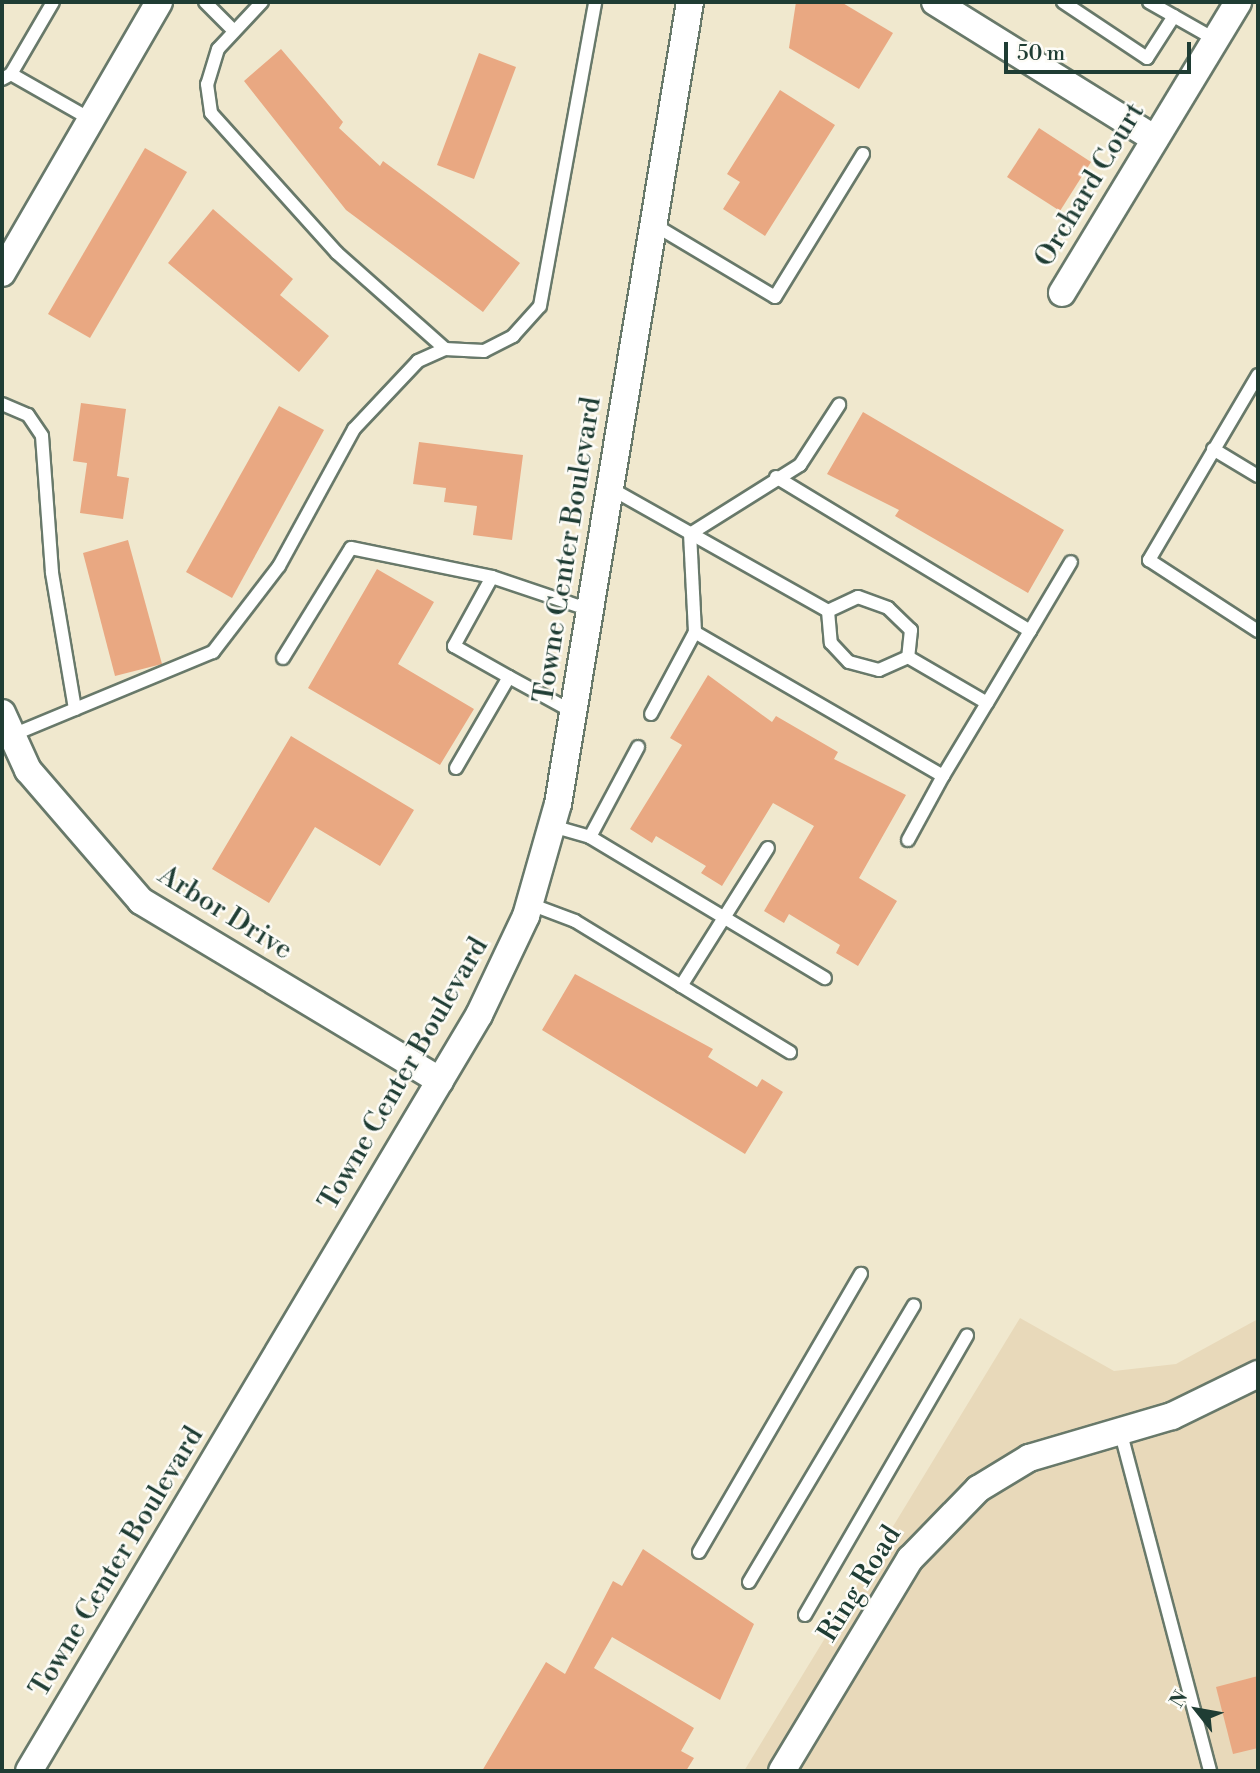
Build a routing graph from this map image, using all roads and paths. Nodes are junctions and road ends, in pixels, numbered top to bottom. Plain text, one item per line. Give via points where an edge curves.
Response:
1 (53, 2) edge
2 (159, 2) edge
3 (205, 2) edge
4 (262, 2) edge
5 (595, 2) edge
6 (690, 2) edge
7 (1063, 2) edge
8 (1149, 2) edge
9 (1238, 2) edge
10 (943, 4) edge
11 (1174, 16) junction
12 (234, 31) junction
13 (1216, 40) junction
14 (6, 76) edge
15 (90, 119) junction
16 (1155, 139) junction
17 (863, 154) dead end
18 (653, 224) junction
19 (2, 273) edge
20 (1062, 293) dead end
21 (445, 349) junction
22 (1258, 375) edge
23 (2, 404) edge
24 (839, 405) dead end
25 (1213, 449) junction
26 (1258, 476) edge
27 (776, 477) junction
28 (610, 488) junction
29 (690, 534) junction
30 (1071, 562) dead end
31 (492, 577) junction
32 (590, 610) junction
33 (828, 611) junction
34 (1030, 631) junction
35 (1258, 631) edge
36 (695, 632) junction
37 (908, 657) junction
38 (283, 658) dead end
39 (509, 677) junction
40 (987, 703) junction
41 (75, 709) junction
42 (573, 712) junction
43 (651, 714) dead end
44 (5, 730) edge
45 (638, 747) dead end
46 (456, 768) dead end
47 (943, 776) junction
48 (552, 826) junction
49 (590, 837) junction
50 (908, 840) dead end
51 (768, 848) dead end
52 (530, 904) junction
53 (724, 917) junction
54 (825, 978) dead end
55 (681, 986) junction
56 (790, 1052) dead end
57 (440, 1081) junction
58 (861, 1274) dead end
59 (914, 1305) dead end
60 (967, 1336) dead end
61 (1258, 1374) edge
62 (1120, 1430) junction
63 (699, 1552) dead end
64 (749, 1582) dead end
65 (805, 1615) dead end
66 (29, 1771) edge
67 (782, 1771) edge
68 (1210, 1771) edge

1 - 14 lane
2 - 15 street
3 - 12 lane
4 - 12 lane
5 - 21 lane via 540,306 513,336 484,351
6 - 18 street, Towne Center Boulevard
7 - 11 lane via 1147,58
8 - 11 lane
9 - 13 street, Orchard Court
10 - 16 street
11 - 13 lane
12 - 21 lane via 218,49 207,85 211,113 337,253
13 - 16 street, Orchard Court
14 - 15 lane
15 - 19 street
16 - 20 street, Orchard Court
17 - 18 lane via 775,298
18 - 28 street, Towne Center Boulevard
21 - 41 lane via 418,361 354,429 279,566 214,652
22 - 25 lane
23 - 41 lane via 28,415 42,436 52,573
24 - 27 lane via 800,465
25 - 26 lane
25 - 35 lane via 1149,561
27 - 29 lane
27 - 34 lane
28 - 29 lane
28 - 32 street, Towne Center Boulevard
29 - 33 lane
29 - 36 lane
30 - 34 lane
31 - 32 lane
31 - 38 lane via 351,548
31 - 39 lane via 454,646
32 - 42 street, Towne Center Boulevard
33 - 37 lane via 831,643 849,662 879,670
33 - 37 lane via 858,597 888,608 911,630
34 - 40 lane
36 - 43 lane
36 - 47 lane
37 - 40 lane
39 - 42 lane
39 - 46 lane
40 - 47 lane
41 - 44 lane
42 - 48 street, Towne Center Boulevard
44 - 57 street, Arbor Drive via 28,770 141,901
45 - 49 lane
47 - 50 lane
48 - 49 lane
48 - 52 street, Towne Center Boulevard
49 - 53 lane
51 - 53 lane
52 - 55 lane via 576,921
52 - 57 street, Towne Center Boulevard via 495,984
53 - 54 lane
53 - 55 lane
55 - 56 lane
57 - 66 street, Towne Center Boulevard
58 - 63 lane
59 - 64 lane
60 - 65 lane
61 - 62 street, Ring Road via 1213,1401
62 - 67 street, Ring Road via 1058,1446 1007,1470 930,1533
62 - 68 lane

